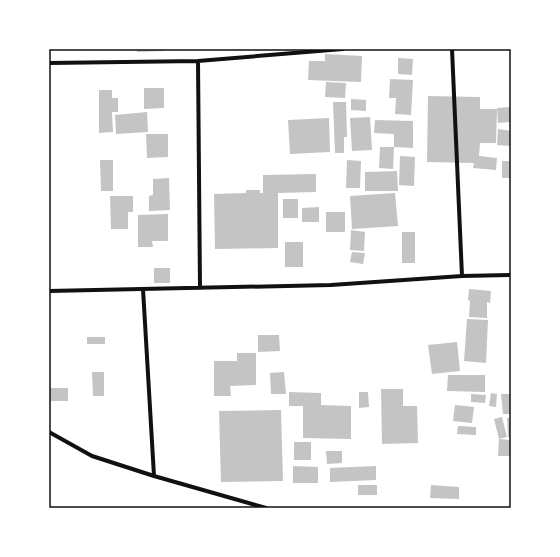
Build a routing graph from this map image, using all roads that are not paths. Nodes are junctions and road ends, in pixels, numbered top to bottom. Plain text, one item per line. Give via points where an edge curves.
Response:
1 (342, 49) edge
2 (452, 49) edge
3 (198, 60) junction
4 (49, 63) edge
5 (511, 275) edge
6 (462, 276) junction
7 (200, 288) junction
8 (143, 289) junction
9 (49, 291) edge
10 (49, 432) edge
11 (154, 476) junction
12 (266, 508) edge

1 - 3 street
2 - 6 street
3 - 4 street
3 - 7 street
5 - 6 street
6 - 7 street via 332,285
7 - 8 street
8 - 9 street
8 - 11 street
10 - 11 street via 92,456
11 - 12 street

